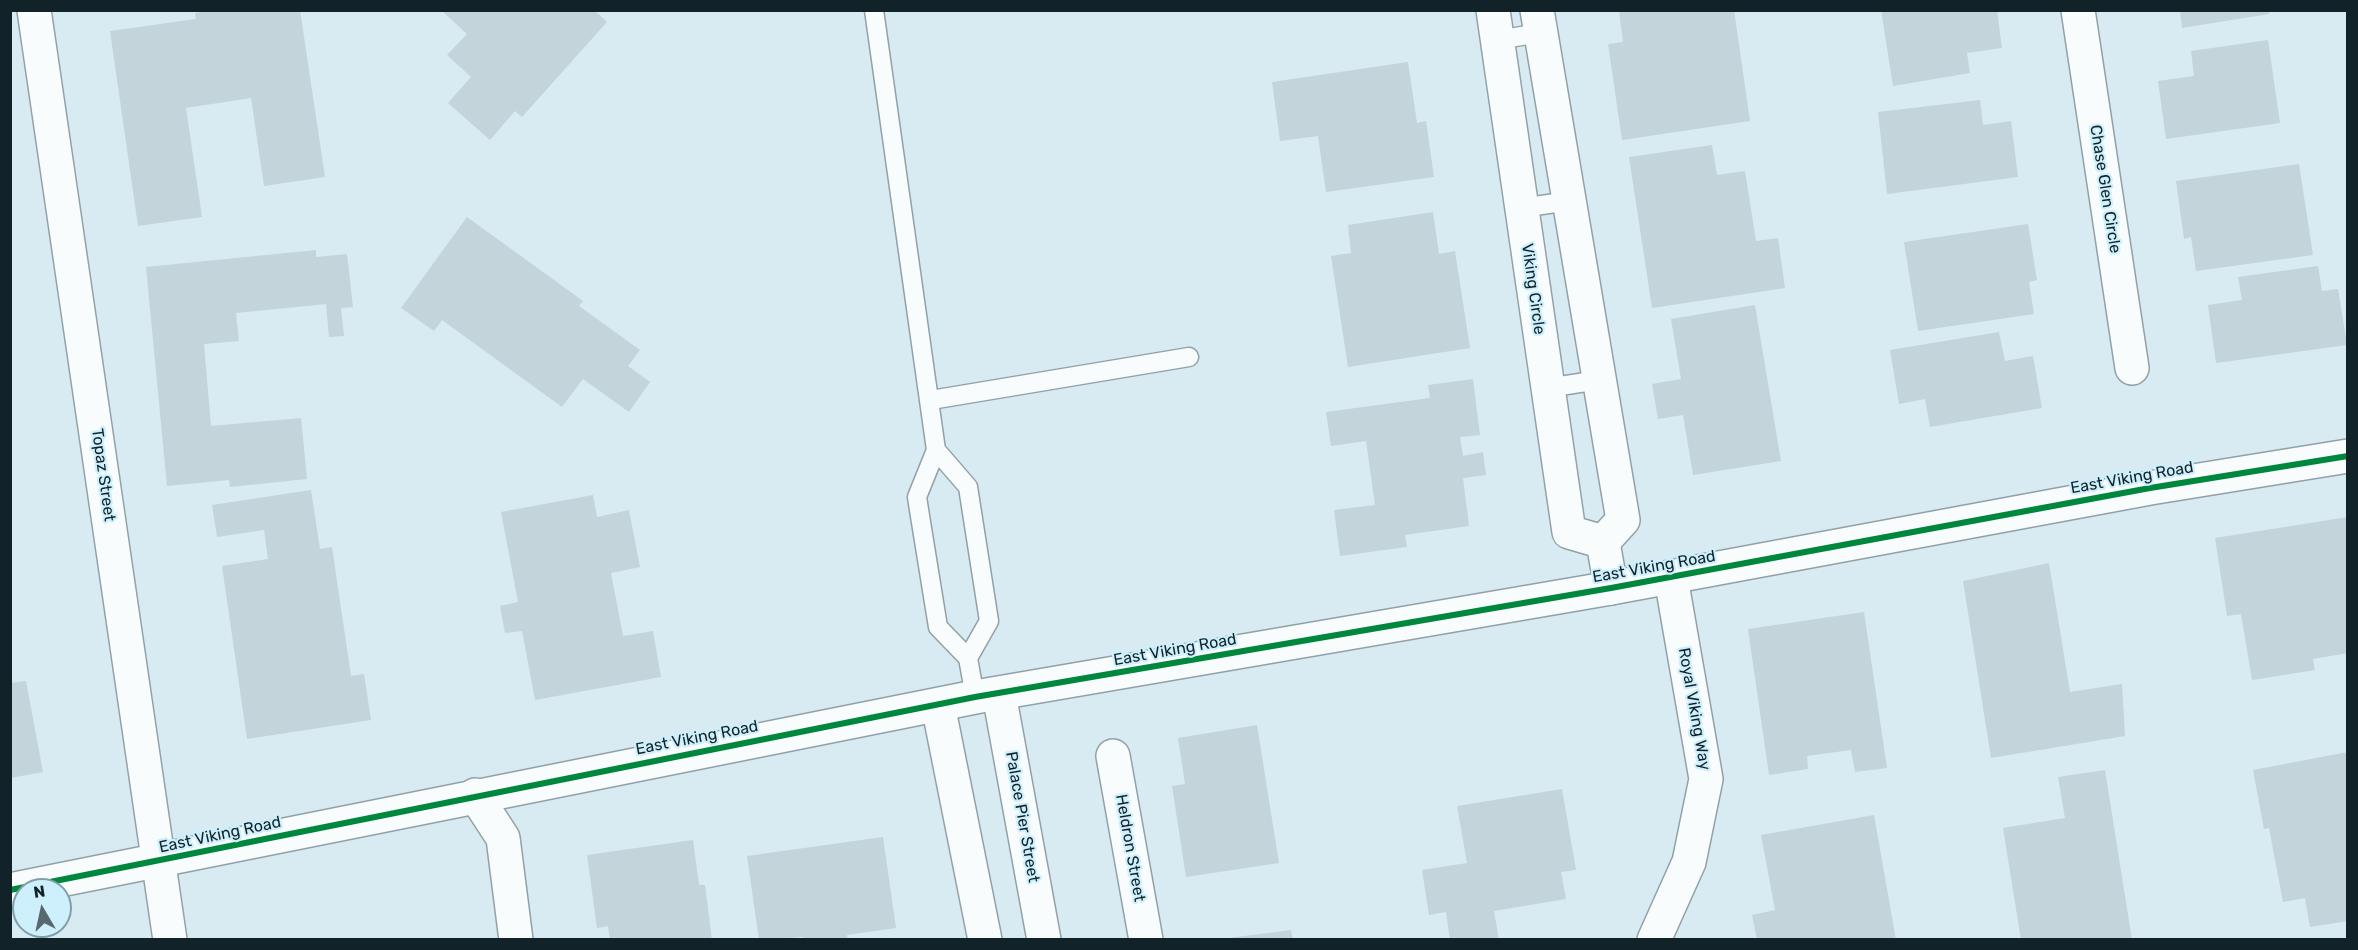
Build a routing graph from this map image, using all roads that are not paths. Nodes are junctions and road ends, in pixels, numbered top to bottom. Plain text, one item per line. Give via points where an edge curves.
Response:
1 (34, 10) edge
2 (874, 10) edge
3 (2078, 10) edge
4 (1539, 22) edge
5 (1495, 25) edge
6 (1569, 201) junction
7 (1521, 208) junction
8 (1189, 357) dead end
9 (2132, 368) dead end
10 (1599, 380) junction
11 (1547, 388) junction
12 (931, 400) junction
13 (936, 450) junction
14 (2348, 456) edge
15 (1603, 542) junction
16 (1671, 578) junction
17 (1611, 588) junction
18 (968, 658) junction
19 (987, 696) junction
20 (938, 705) junction
21 (1113, 756) dead end
22 (476, 795) junction
23 (160, 861) junction
24 (10, 890) edge
25 (171, 939) edge
26 (516, 939) edge
27 (985, 939) edge
28 (1044, 939) edge
29 (1146, 939) edge
30 (1654, 939) edge

1 - 23 street, Topaz Street
2 - 12 lane
3 - 9 street, Chase Glen Circle
4 - 5 lane
4 - 6 street
5 - 7 street, Viking Circle
6 - 7 lane
6 - 10 street
7 - 11 street, Viking Circle
8 - 12 lane
10 - 11 lane
10 - 15 street via 1623,520
11 - 15 street, Viking Circle via 1569,532
12 - 13 lane
13 - 18 lane via 917,497 938,627
13 - 18 lane via 968,487 989,621
14 - 16 street, East Viking Road via 2150,488
15 - 17 street
16 - 17 street, East Viking Road
16 - 30 street, Royal Viking Way via 1706,779 1689,862
17 - 19 street, East Viking Road
18 - 19 lane
19 - 20 street, East Viking Road
19 - 28 street, Palace Pier Street
20 - 22 street, East Viking Road
20 - 27 street
21 - 29 street, Heldron Street
22 - 23 street, East Viking Road
22 - 26 street via 503,838
23 - 24 street, East Viking Road
23 - 25 street, Topaz Street

